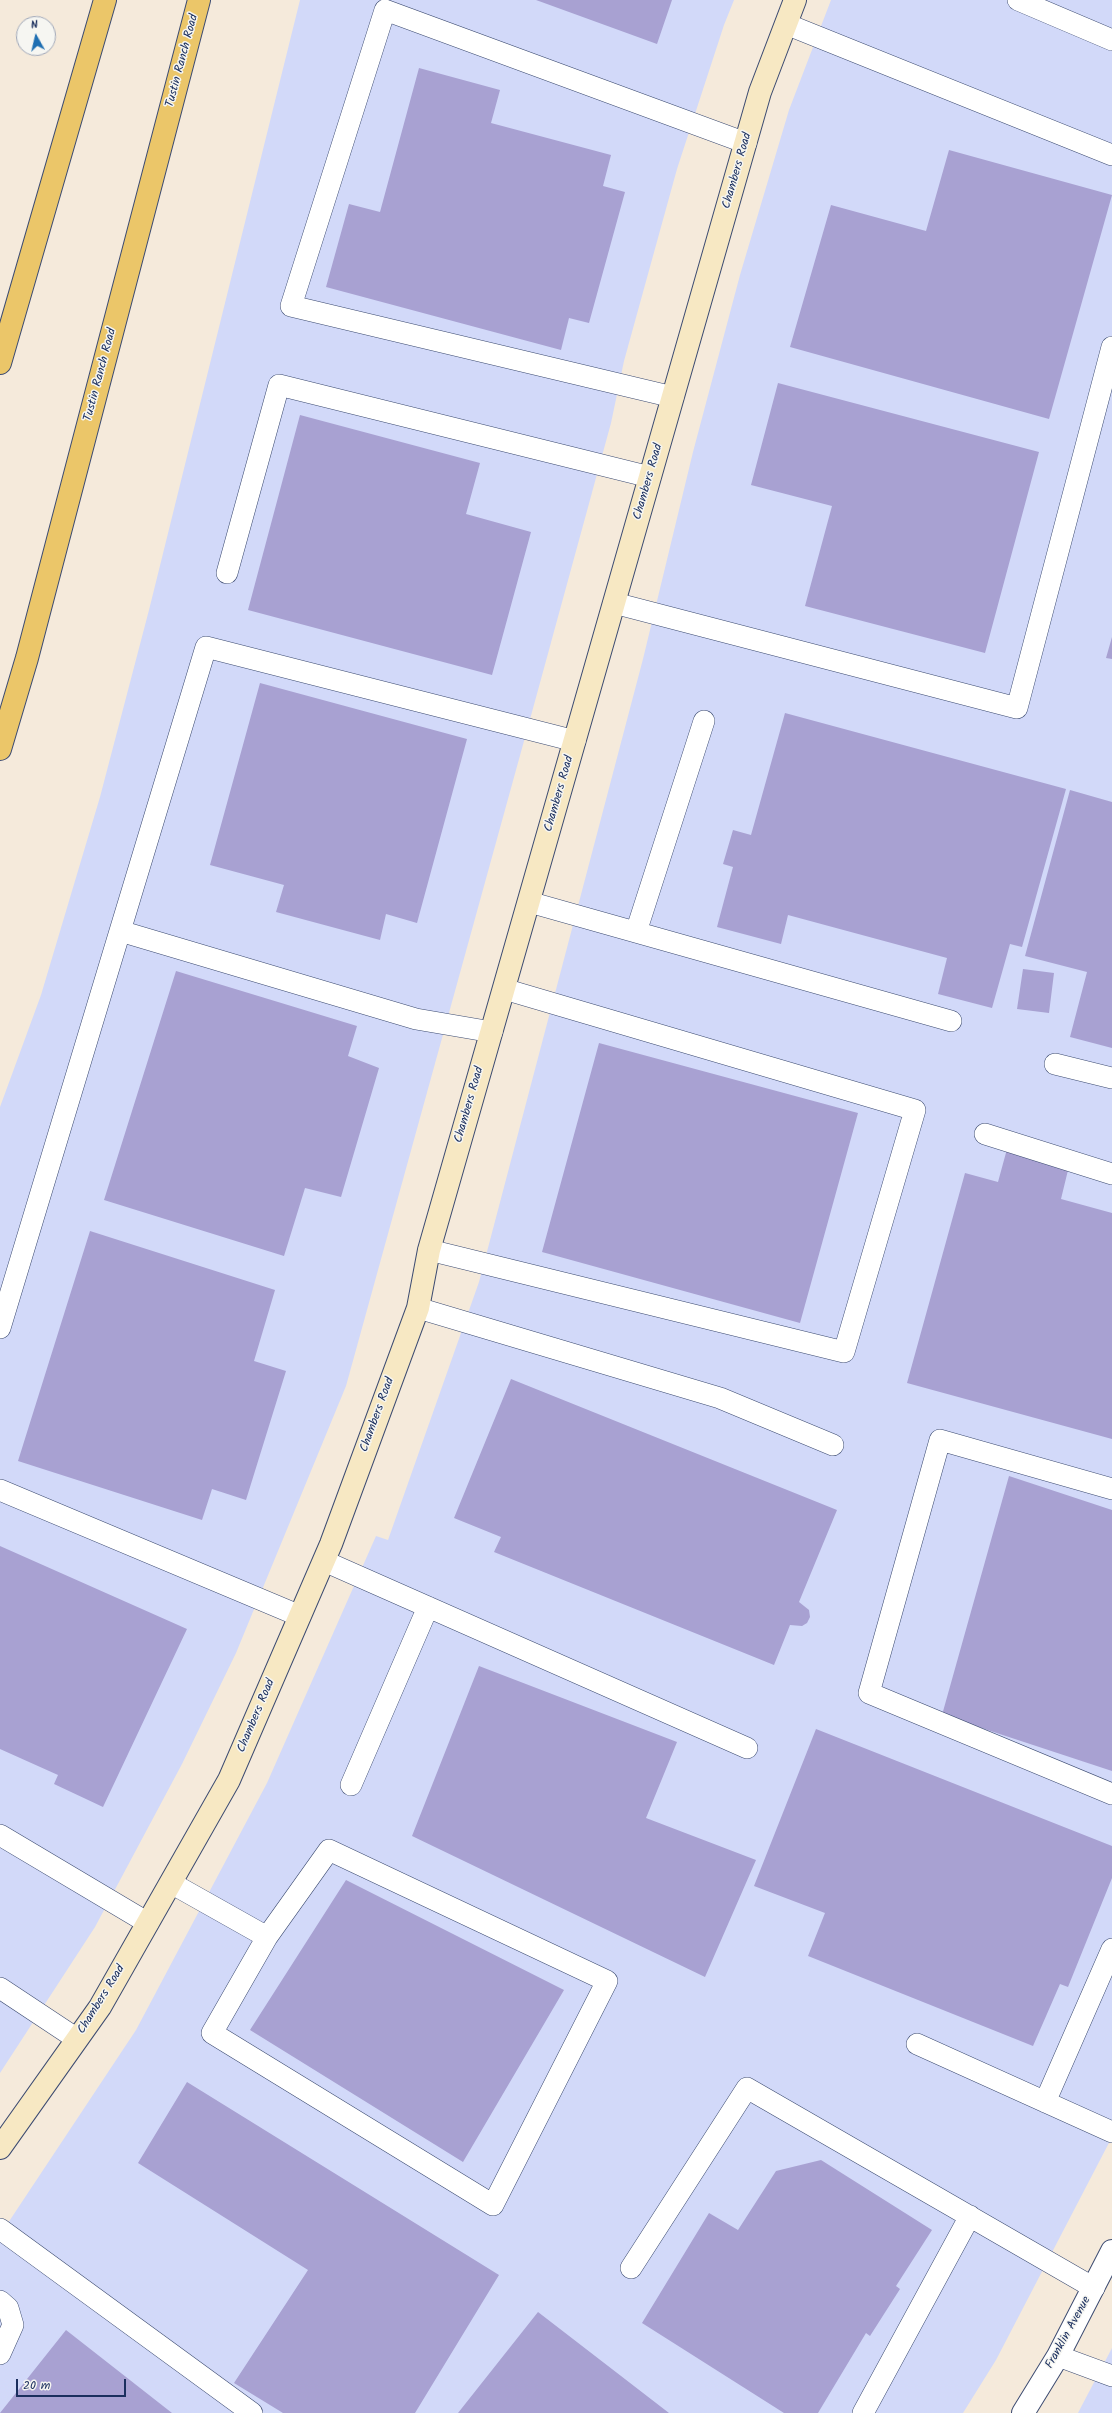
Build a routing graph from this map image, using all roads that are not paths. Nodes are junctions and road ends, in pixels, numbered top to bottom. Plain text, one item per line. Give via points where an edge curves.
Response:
1 (105, 0) edge
2 (199, 0) edge
3 (795, 0) edge
4 (1018, 0) edge
5 (786, 24) junction
6 (1112, 40) edge
7 (746, 143) junction
8 (1112, 155) edge
9 (1112, 347) edge
10 (0, 363) edge
11 (673, 398) junction
12 (650, 477) junction
13 (227, 573) dead end
14 (614, 603) junction
15 (704, 721) dead end
16 (575, 741) junction
17 (0, 749) edge
18 (529, 902) junction
19 (120, 931) junction
20 (636, 932) junction
21 (504, 989) junction
22 (951, 1021) dead end
23 (492, 1032) junction
24 (1056, 1064) dead end
25 (1112, 1078) edge
26 (985, 1134) dead end
27 (1112, 1174) edge
28 (429, 1250) junction
29 (418, 1308) junction
30 (0, 1328) edge
31 (833, 1445) dead end
32 (1112, 1489) edge
33 (0, 1490) edge
34 (324, 1562) junction
35 (428, 1607) junction
36 (300, 1616) junction
37 (747, 1748) dead end
38 (351, 1785) dead end
39 (1112, 1794) edge
40 (0, 1835) edge
41 (171, 1882) junction
42 (148, 1923) junction
43 (267, 1936) junction
44 (1112, 1950) edge
45 (0, 1988) edge
46 (77, 2039) junction
47 (917, 2044) dead end
48 (1045, 2102) junction
49 (1112, 2132) edge
50 (0, 2148) edge
51 (970, 2216) junction
52 (0, 2229) edge
53 (1112, 2251) edge
54 (631, 2268) dead end
55 (1094, 2288) junction
56 (0, 2301) edge
57 (0, 2354) edge
58 (1058, 2356) junction
59 (1112, 2376) edge
60 (252, 2413) edge
61 (863, 2413) edge
62 (1023, 2413) edge

1 - 10 main road
2 - 17 main road, Tustin Ranch Road via 27,658
3 - 5 street, Chambers Road
4 - 6 lane
5 - 7 street, Chambers Road via 760,92
5 - 8 lane
7 - 11 street, Chambers Road
7 - 11 lane via 385,10 291,306
9 - 14 lane via 1017,708
11 - 12 street, Chambers Road
12 - 13 lane via 279,385
12 - 14 street, Chambers Road
14 - 16 street, Chambers Road
15 - 20 lane
16 - 18 street, Chambers Road
16 - 19 lane via 206,647
18 - 20 lane
18 - 21 street, Chambers Road
19 - 23 lane via 416,1019
19 - 30 lane
20 - 22 lane
21 - 23 street, Chambers Road
21 - 28 lane via 915,1110 844,1352
23 - 28 street, Chambers Road
24 - 25 lane
26 - 27 lane
28 - 29 street, Chambers Road
29 - 31 lane via 720,1398
29 - 34 street, Chambers Road
32 - 39 lane via 940,1440 869,1693
33 - 36 lane
34 - 35 lane
34 - 36 street, Chambers Road
35 - 37 lane
35 - 38 lane
36 - 41 street, Chambers Road via 229,1780
40 - 42 lane
41 - 42 street, Chambers Road
41 - 43 lane
42 - 46 street, Chambers Road via 100,2007
43 - 43 lane via 329,1850 607,1982 493,2205 212,2033
44 - 48 lane
45 - 46 lane
46 - 50 street, Chambers Road
47 - 48 lane
48 - 49 lane
51 - 54 lane via 747,2088
51 - 55 lane
51 - 61 lane
52 - 60 lane
53 - 55 street, Franklin Avenue
55 - 58 street, Franklin Avenue
56 - 57 lane via 8,2308 13,2325
58 - 59 lane
58 - 62 street, Franklin Avenue

